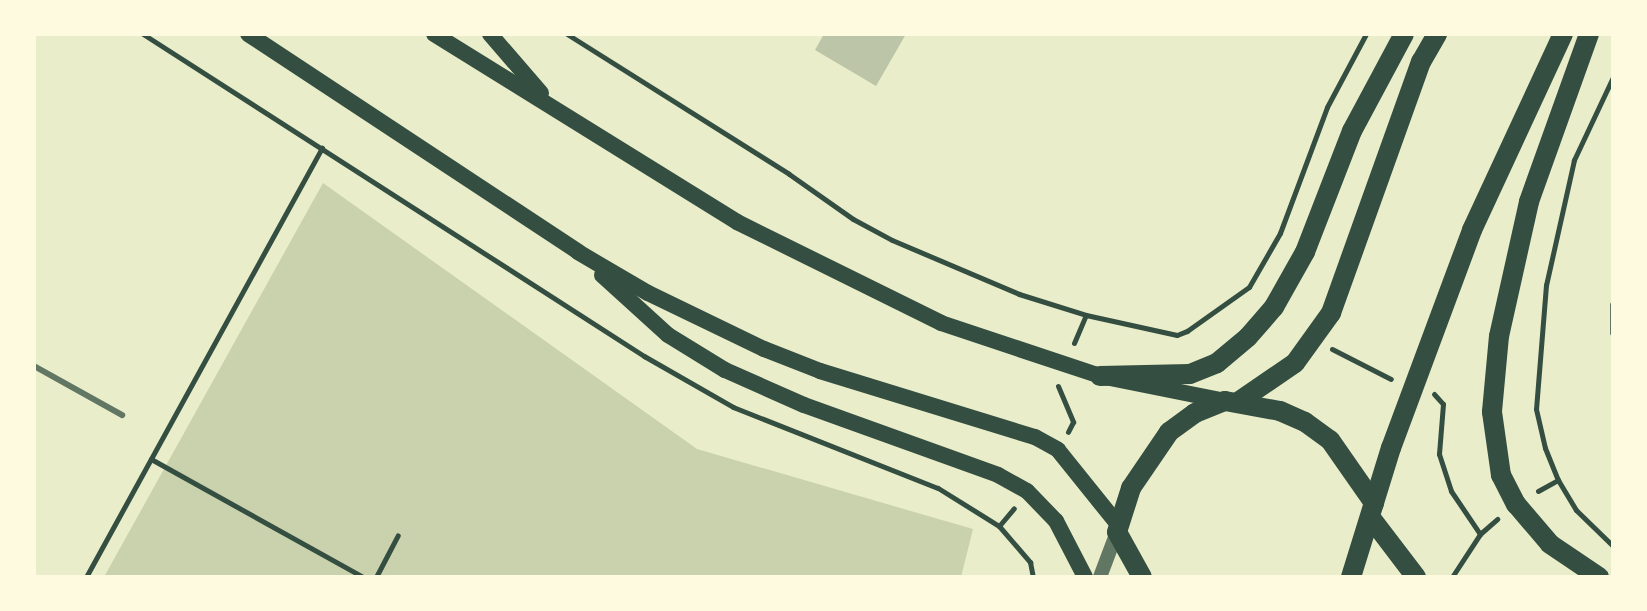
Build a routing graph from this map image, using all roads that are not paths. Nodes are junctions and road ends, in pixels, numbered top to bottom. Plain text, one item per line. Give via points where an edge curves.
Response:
1 (248, 34) edge
2 (434, 34) edge
3 (490, 34) edge
4 (1404, 34) edge
5 (1437, 34) edge
6 (1563, 34) edge
7 (1589, 34) edge
8 (555, 109) junction
9 (578, 252) junction
10 (1613, 305) edge
11 (1613, 333) edge
12 (34, 366) edge
13 (1100, 376) junction
14 (1231, 401) junction
15 (122, 415) dead end
16 (1372, 510) junction
17 (1118, 529) junction
18 (1085, 577) edge
19 (1100, 577) edge
20 (1142, 577) edge
21 (1351, 577) edge
22 (1416, 577) edge
23 (1599, 577) edge

1 - 9 main road
2 - 8 main road
3 - 8 main road
4 - 13 main road via 1352,131 1305,252 1274,307 1248,337 1217,363 1190,374
5 - 14 main road via 1421,62 1331,313 1295,363
6 - 16 main road via 1472,230
7 - 23 main road via 1529,202 1499,336 1492,412 1501,475 1516,504 1550,544
8 - 13 main road via 737,222 863,287 941,323
9 - 17 main road via 764,349 1035,437 1065,458
9 - 18 main road via 668,335 725,370 804,405 998,475 1027,491 1056,521
10 - 11 lane
12 - 15 lane
13 - 14 main road
14 - 16 main road via 1305,422 1330,440
14 - 17 main road via 1195,413 1169,432 1131,488
16 - 21 main road
16 - 22 main road
17 - 19 street
17 - 20 main road

